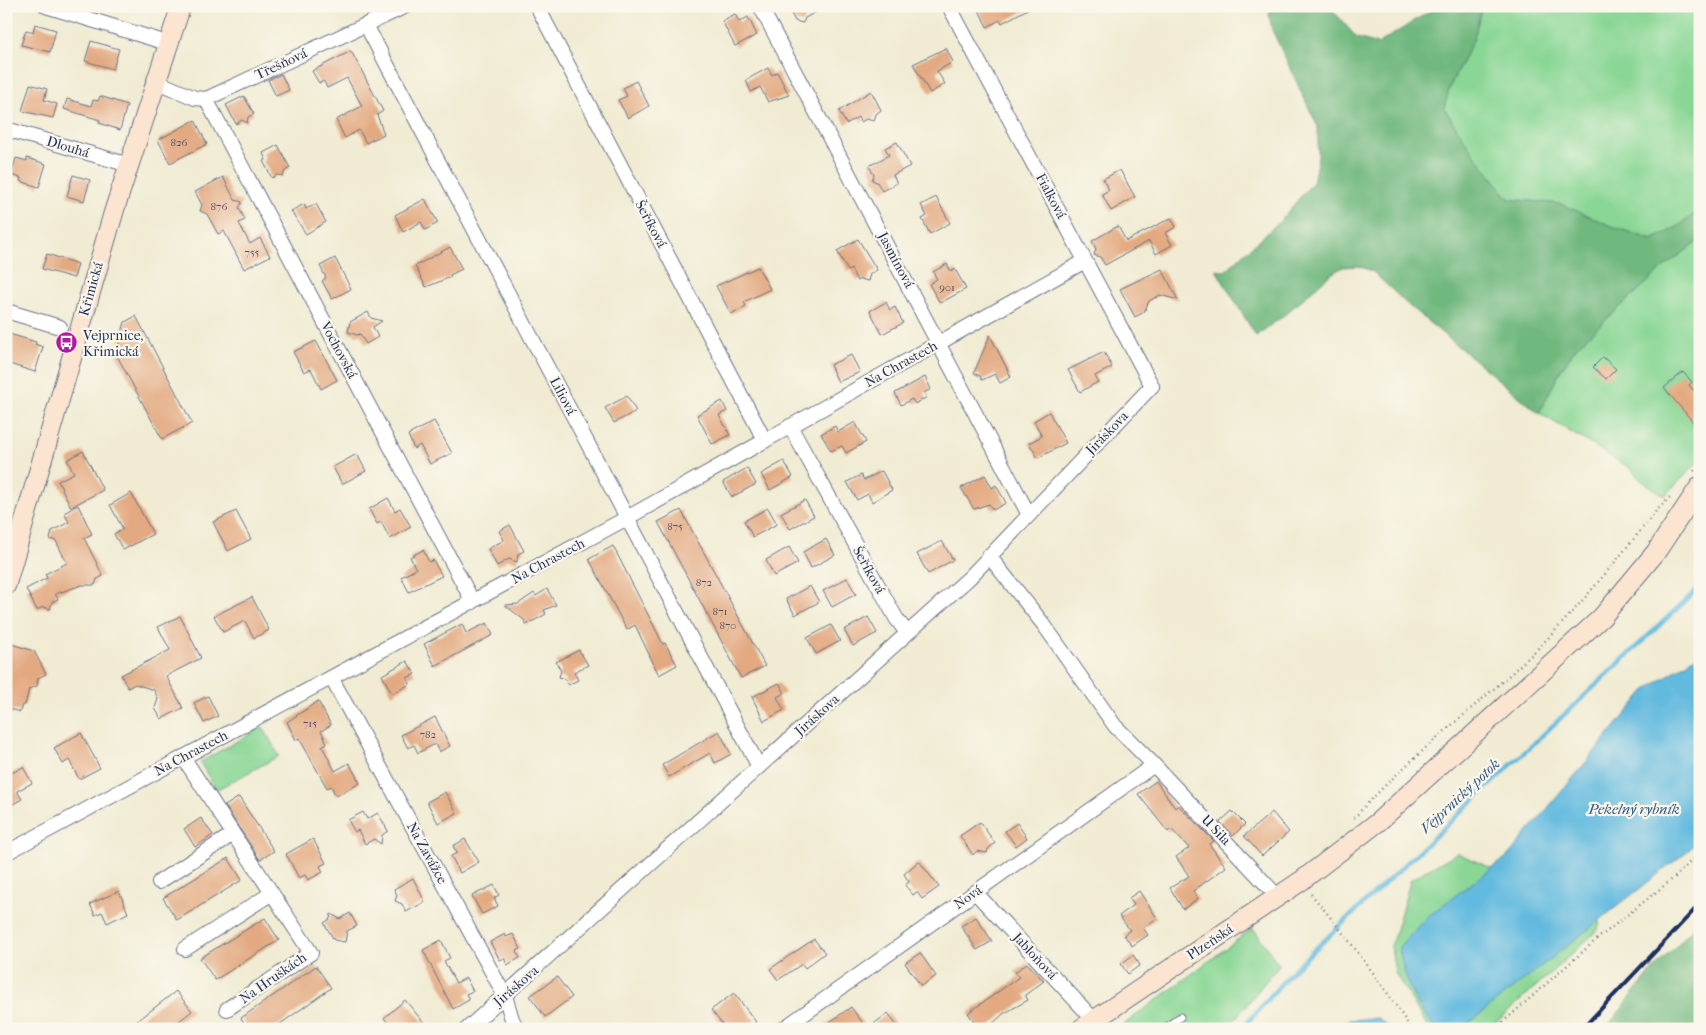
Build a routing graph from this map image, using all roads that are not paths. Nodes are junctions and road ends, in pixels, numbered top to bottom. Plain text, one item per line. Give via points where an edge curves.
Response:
1 (46, 6) edge
2 (180, 6) edge
3 (406, 6) edge
4 (537, 6) edge
5 (760, 6) edge
6 (949, 6) edge
7 (366, 25) junction
8 (167, 43) junction
9 (155, 81) junction
10 (206, 99) junction
11 (6, 129) edge
12 (129, 165) junction
13 (1085, 261) junction
14 (6, 311) edge
15 (60, 327) dead end
16 (940, 342) junction
17 (1152, 386) joint
18 (790, 426) junction
19 (765, 441) junction
20 (1695, 480) edge
21 (1029, 514) junction
22 (627, 518) junction
23 (990, 556) junction
24 (6, 585) edge
25 (473, 602) junction
26 (907, 633) junction
27 (332, 679) junction
28 (183, 757) junction
29 (1154, 764) junction
30 (759, 767) junction
31 (233, 834) junction
32 (6, 853) edge
33 (159, 882) dead end
34 (975, 892) junction
35 (272, 893) junction
36 (1278, 897) junction
37 (185, 950) dead end
38 (505, 996) junction
39 (227, 1009) dead end
40 (1180, 1017) dead end
41 (1088, 1024) edge
42 (792, 1026) edge
43 (467, 1029) edge
44 (518, 1029) edge
45 (1164, 1029) edge

1 - 8 street
2 - 8 main road, Křimická
3 - 7 street, Třešňová
4 - 19 street, Šeříková
5 - 16 street, Jasmínová
6 - 13 street, Fialková
7 - 10 street, Třešňová
7 - 22 street, Liliová
8 - 9 main road, Křimická
9 - 10 street via 195,98
9 - 12 main road, Křimická
10 - 25 street, Vochovská
11 - 12 street, Dlouhá
12 - 24 main road, Křimická
13 - 16 street, Na Chrastech
13 - 17 street, Fialková
14 - 15 street
16 - 18 street, Na Chrastech
16 - 21 street, Jasmínová
17 - 21 street, Jiráskova
18 - 19 street, Na Chrastech
18 - 26 street, Šeříková
19 - 22 street, Na Chrastech
20 - 36 main road, Plzeňská via 1656,552 1602,617 1414,790 1338,854
21 - 23 street, Jiráskova
22 - 25 street, Na Chrastech
22 - 30 street, Liliová
23 - 26 street, Jiráskova
23 - 29 street, U Sila via 1044,625 1115,726
25 - 27 street, Na Chrastech
26 - 30 street, Jiráskova
27 - 28 street, Na Chrastech
27 - 38 street, Na Zavážce
28 - 31 street, Na Hruškách
28 - 32 street, Na Chrastech
29 - 34 street, Nová
29 - 36 street, U Sila
30 - 38 street, Jiráskova
31 - 33 street
31 - 35 street, Na Hruškách
34 - 41 street, Jabloňová
34 - 42 street, Nová
35 - 37 street
35 - 39 street, Na Hruškách via 311,953
36 - 41 main road, Plzeňská
38 - 43 street, Jiráskova
38 - 44 street, Na Zavážce
40 - 45 lane

